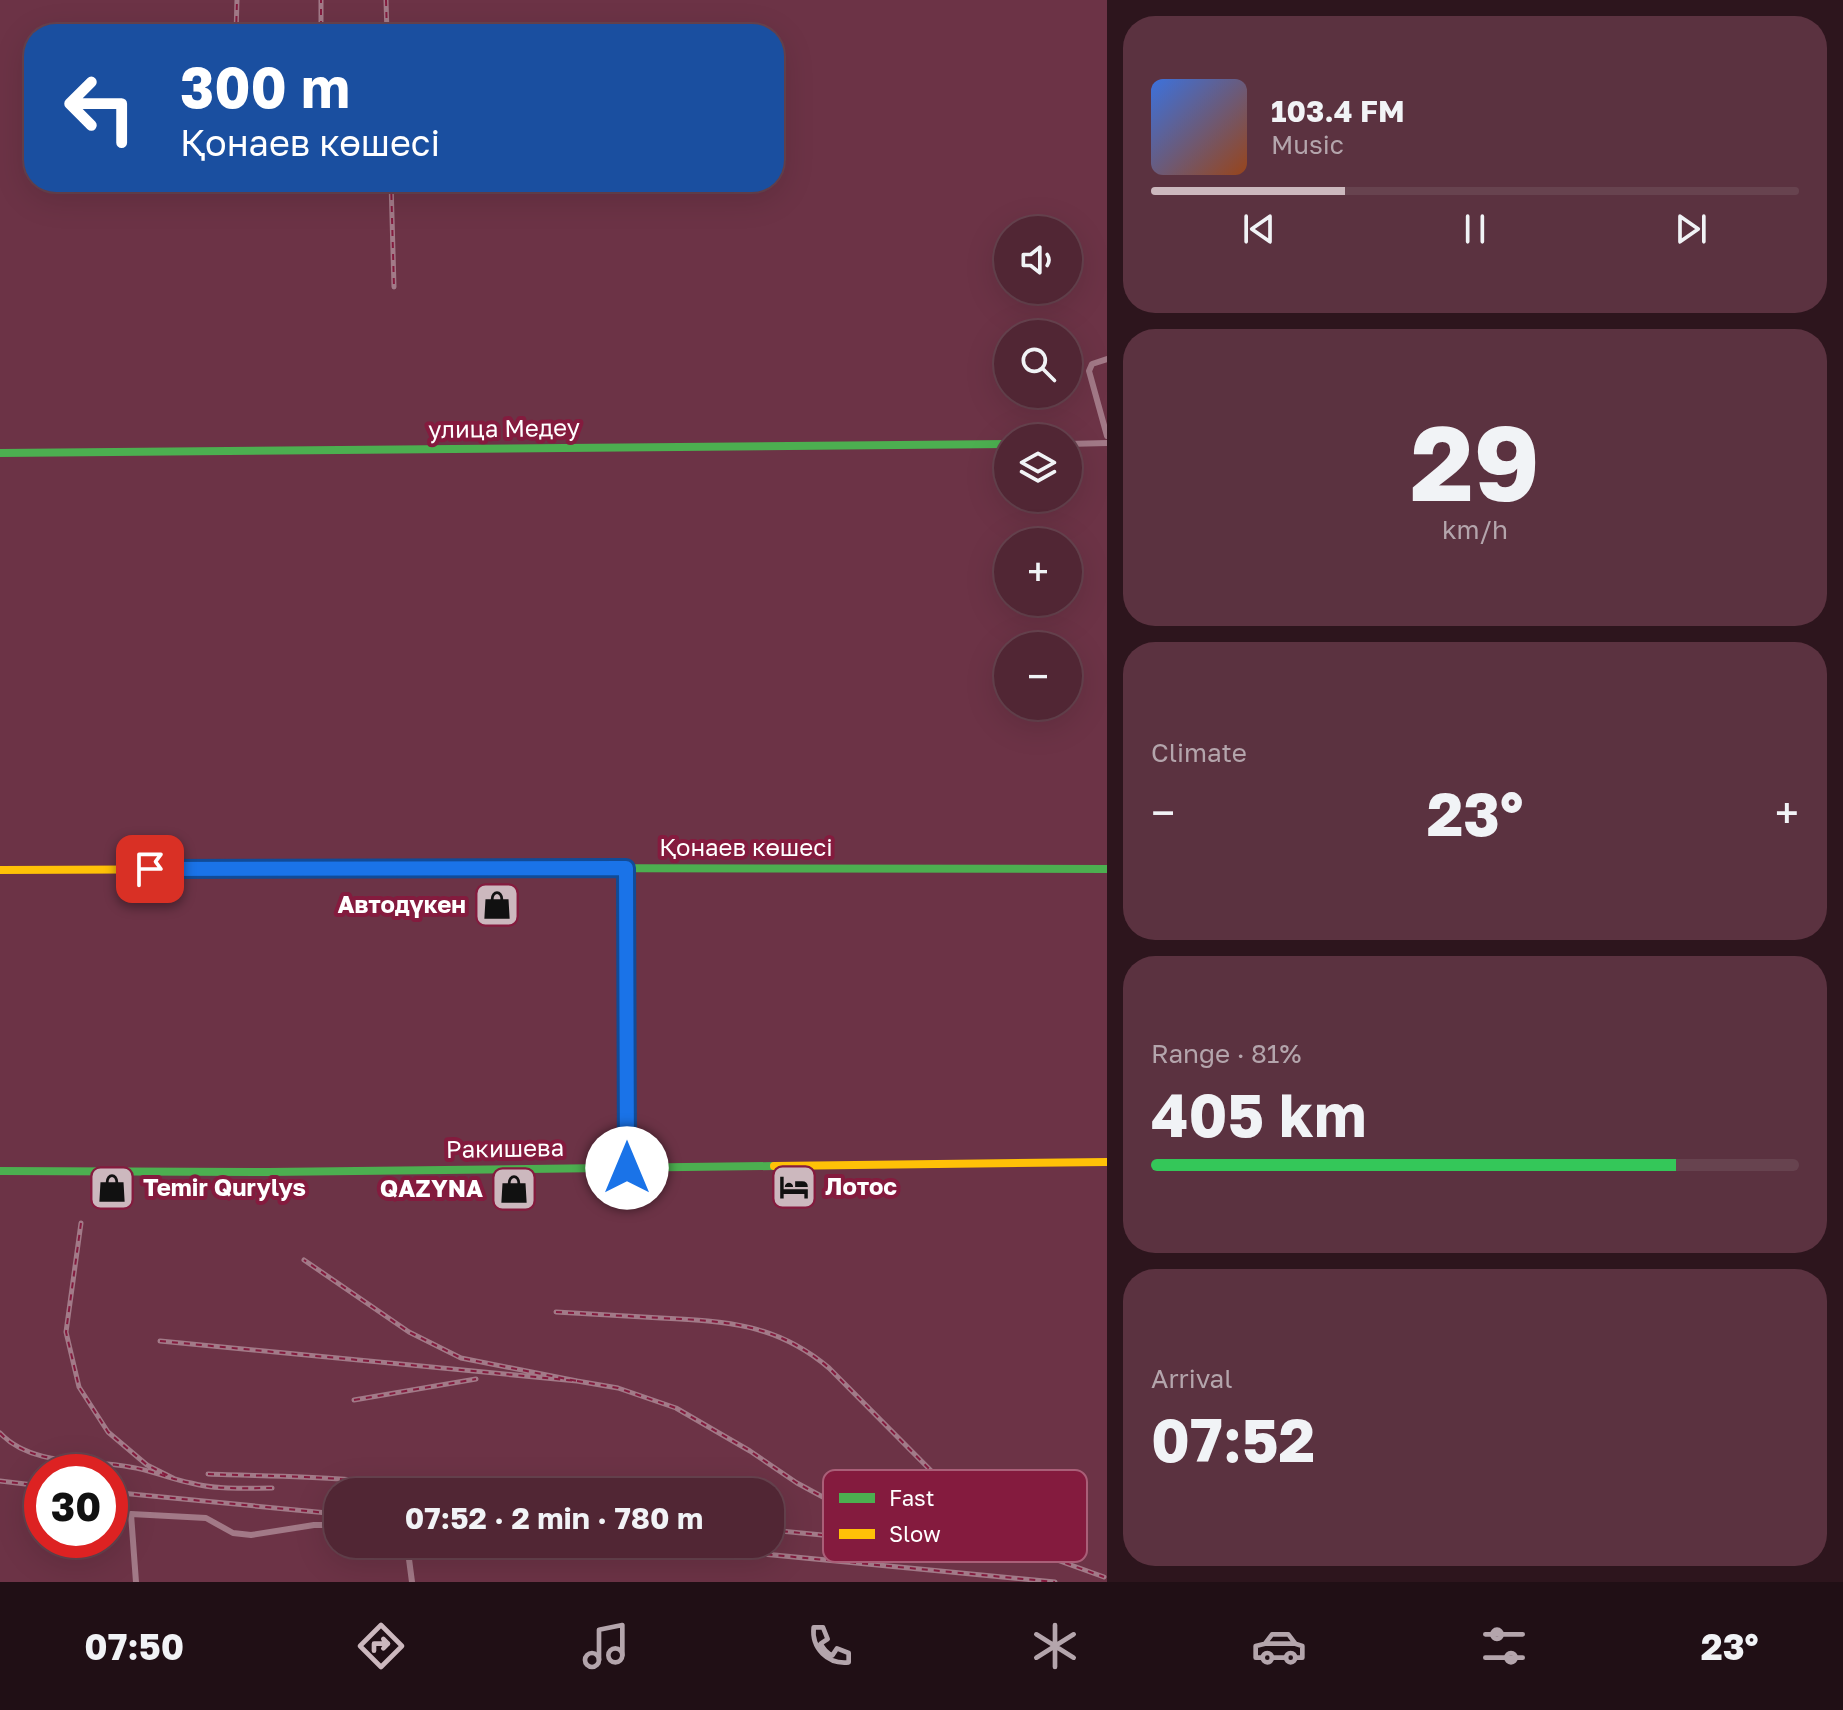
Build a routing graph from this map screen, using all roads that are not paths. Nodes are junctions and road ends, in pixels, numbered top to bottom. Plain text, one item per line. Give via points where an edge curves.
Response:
1 (1106, 359) edge
2 (1107, 436) edge
3 (1107, 443) edge
4 (994, 444) edge
5 (1082, 444) edge
6 (0, 453) edge
7 (626, 868) junction
8 (1107, 869) edge
9 (0, 870) edge
10 (1107, 1162) edge
11 (627, 1168) junction
12 (0, 1171) edge
13 (324, 1525) edge
14 (409, 1558) edge
15 (136, 1582) edge
16 (412, 1582) edge

1 - 2 street via 1089,371
3 - 5 street
4 - 6 street, улица Медеу
7 - 8 street, Қонаев көшесі
7 - 9 street, Қонаев көшесі
7 - 11 street
10 - 11 street, Ракишева
11 - 12 street, Ракишева
13 - 15 street via 251,1535 233,1533 206,1518 131,1514
14 - 16 street

